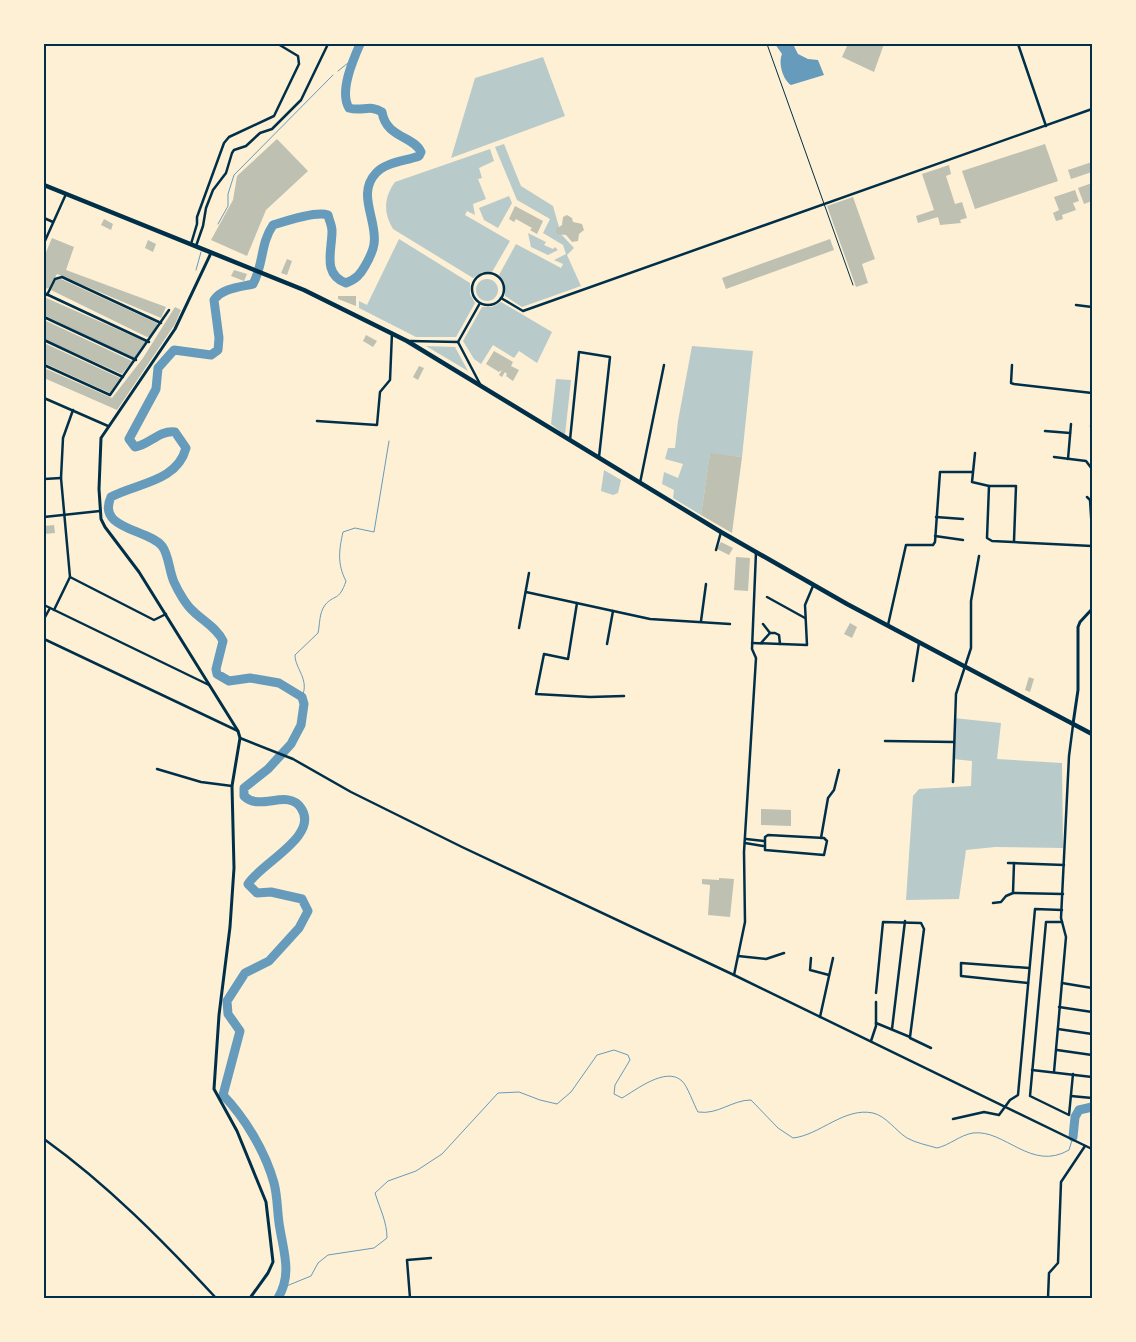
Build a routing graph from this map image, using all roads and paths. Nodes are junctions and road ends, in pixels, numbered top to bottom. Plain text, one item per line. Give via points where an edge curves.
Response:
1 (278, 44) edge
2 (328, 44) edge
3 (767, 44) edge
4 (1018, 44) edge
5 (1092, 109) edge
6 (1046, 126) junction
7 (44, 185) edge
8 (66, 194) junction
9 (825, 203) junction
10 (44, 218) edge
11 (53, 222) junction
12 (44, 243) edge
13 (191, 244) junction
14 (196, 246) junction
15 (211, 252) junction
16 (853, 284) dead end
17 (46, 294) edge
18 (501, 298) junction
19 (480, 303) junction
20 (1076, 305) dead end
21 (1092, 307) edge
22 (169, 310) dead end
23 (44, 318) edge
24 (162, 323) junction
25 (392, 333) junction
26 (44, 340) edge
27 (407, 341) junction
28 (149, 342) junction
29 (458, 342) junction
30 (136, 360) junction
31 (664, 364) dead end
32 (44, 365) edge
33 (1012, 365) dead end
34 (123, 377) junction
35 (480, 384) junction
36 (1092, 393) edge
37 (44, 398) edge
38 (73, 410) junction
39 (317, 421) dead end
40 (1071, 424) dead end
41 (108, 426) junction
42 (1044, 430) dead end
43 (1070, 432) junction
44 (570, 440) junction
45 (975, 453) dead end
46 (1054, 457) dead end
47 (599, 458) junction
48 (1068, 459) junction
49 (1092, 470) edge
50 (972, 472) junction
51 (61, 478) junction
52 (44, 479) edge
53 (640, 484) junction
54 (989, 486) junction
55 (1088, 497) dead end
56 (100, 511) junction
57 (65, 515) junction
58 (44, 517) edge
59 (936, 517) junction
60 (962, 519) dead end
61 (1092, 531) edge
62 (721, 532) junction
63 (935, 536) junction
64 (963, 540) dead end
65 (1014, 541) junction
66 (1092, 546) edge
67 (716, 550) dead end
68 (756, 552) junction
69 (979, 556) dead end
70 (529, 573) dead end
71 (70, 577) junction
72 (706, 584) dead end
73 (814, 585) junction
74 (526, 592) junction
75 (767, 596) dead end
76 (577, 603) junction
77 (44, 605) edge
78 (50, 608) junction
79 (1092, 609) edge
80 (54, 610) junction
81 (613, 611) junction
82 (166, 614) junction
83 (806, 618) junction
84 (44, 620) edge
85 (700, 621) junction
86 (730, 624) dead end
87 (764, 624) dead end
88 (888, 625) junction
89 (520, 628) dead end
90 (770, 633) junction
91 (44, 639) edge
92 (920, 642) junction
93 (752, 643) junction
94 (607, 644) dead end
95 (761, 644) junction
96 (780, 644) junction
97 (965, 665) junction
98 (913, 681) dead end
99 (210, 686) junction
100 (624, 696) dead end
101 (1073, 724) junction
102 (238, 732) junction
103 (1092, 734) edge
104 (240, 738) junction
105 (885, 741) dead end
106 (954, 742) junction
107 (157, 769) dead end
108 (839, 770) dead end
109 (953, 782) dead end
110 (232, 786) junction
111 (821, 838) junction
112 (745, 841) junction
113 (764, 842) junction
114 (764, 846) junction
115 (1008, 863) dead end
116 (1014, 863) junction
117 (1064, 865) junction
118 (1013, 893) junction
119 (1062, 894) junction
120 (993, 903) dead end
121 (1062, 910) junction
122 (904, 922) junction
123 (1062, 922) junction
124 (784, 953) dead end
125 (738, 956) junction
126 (811, 958) dead end
127 (833, 958) dead end
128 (1029, 968) junction
129 (734, 974) junction
130 (830, 975) junction
131 (1028, 983) junction
132 (1062, 983) junction
133 (1092, 988) edge
134 (876, 993) dead end
135 (876, 1002) dead end
136 (1060, 1007) junction
137 (1092, 1012) edge
138 (820, 1017) junction
139 (876, 1023) junction
140 (892, 1028) junction
141 (1058, 1029) junction
142 (1092, 1034) edge
143 (910, 1037) junction
144 (870, 1041) junction
145 (931, 1048) dead end
146 (1056, 1050) junction
147 (1092, 1055) edge
148 (1032, 1070) junction
149 (1054, 1072) junction
150 (1073, 1074) junction
151 (1092, 1077) edge
152 (1070, 1096) junction
153 (1092, 1098) edge
154 (1004, 1106) junction
155 (953, 1119) dead end
156 (44, 1139) edge
157 (1084, 1145) junction
158 (1092, 1149) edge
159 (431, 1258) dead end
160 (216, 1298) edge
161 (250, 1298) edge
162 (410, 1298) edge
163 (1048, 1298) edge

1 - 13 street via 298,56 299,64 274,116 235,133 224,143 197,217
2 - 14 street via 295,107 272,129 260,133 232,153 226,173 206,208
3 - 9 lane
4 - 6 street
5 - 6 street
6 - 9 street
7 - 8 main road
8 - 11 street
8 - 13 main road
9 - 16 lane
9 - 18 street via 523,311
10 - 11 street
11 - 12 street
13 - 14 main road
14 - 15 main road
15 - 25 main road via 322,298
15 - 41 street via 174,329
17 - 24 street via 58,278 62,278
17 - 28 street
18 - 19 street via 492,305
18 - 19 street via 504,289 501,280 484,274 476,279 472,288 473,296
19 - 29 street
20 - 21 street
22 - 24 street
23 - 30 street
24 - 28 street
25 - 27 main road
25 - 39 street via 390,380 380,392 377,425
26 - 34 street
27 - 29 street
27 - 35 main road
28 - 30 street
29 - 35 street
30 - 34 street
31 - 53 street
32 - 34 street via 110,395
33 - 36 street via 1011,383
35 - 44 main road
37 - 38 street
38 - 41 street
38 - 51 street via 63,438
40 - 43 street
41 - 56 street via 101,438 99,456
42 - 43 street
43 - 48 street
44 - 47 main road
44 - 47 street via 579,352 610,357
45 - 50 street
46 - 48 street
47 - 53 main road
48 - 49 street via 1086,461
50 - 54 street via 972,482
50 - 59 street via 940,472
51 - 52 street
51 - 57 street
53 - 62 main road
54 - 65 street via 987,538
54 - 65 street via 1016,486
55 - 61 street
56 - 57 street
56 - 82 street via 104,527
57 - 58 street
57 - 71 street
59 - 60 street
59 - 63 street
62 - 67 street
62 - 68 main road
63 - 64 street
63 - 88 street via 933,545 906,545
65 - 66 street
68 - 73 main road
68 - 93 street
69 - 97 street via 971,601 971,648
70 - 74 street
71 - 80 street
71 - 82 street via 154,620
72 - 85 street
73 - 83 street via 805,601
73 - 88 main road
74 - 76 street
74 - 89 street
75 - 83 street
76 - 81 street
76 - 100 street via 568,659 544,654 536,694
77 - 78 street
78 - 80 street
78 - 84 street
79 - 101 street via 1078,627 1078,690
80 - 99 street
81 - 85 street via 650,619
81 - 94 street
82 - 99 street
83 - 96 street via 807,645
85 - 86 street
87 - 90 street
88 - 92 main road
90 - 95 street
90 - 96 street via 778,635
91 - 102 street
92 - 97 main road
92 - 98 street
93 - 95 street
93 - 112 street via 756,658
95 - 96 street
97 - 101 main road
97 - 106 street via 956,694
99 - 102 street
101 - 103 main road
101 - 117 street
102 - 104 street
104 - 110 street
104 - 129 street via 275,750 453,842
105 - 106 street
106 - 109 street
107 - 110 street via 201,782
108 - 111 street via 834,790 828,798
110 - 161 street via 232,888 214,1089 237,1131 266,1202 273,1262
111 - 113 street via 768,835
111 - 114 street via 827,841 824,855 766,850
112 - 113 street
112 - 114 street
112 - 125 street via 745,922
113 - 114 street
115 - 116 street
116 - 117 street
116 - 118 street
117 - 119 street
118 - 119 street
118 - 120 street via 1001,902
119 - 121 street
121 - 123 street
121 - 128 street via 1035,909
122 - 134 street via 883,922
122 - 140 street
122 - 143 street via 921,923 924,929
123 - 132 street via 1066,937
123 - 148 street via 1046,922
124 - 125 street via 766,959
125 - 129 street
126 - 130 street via 810,970
127 - 130 street
128 - 131 street
128 - 131 street via 961,962 961,976
129 - 138 street
130 - 138 street
131 - 154 street via 1018,1094
132 - 133 street
132 - 136 street
135 - 139 street
136 - 137 street
136 - 141 street
138 - 144 street
139 - 140 street
139 - 144 street
140 - 143 street
141 - 142 street
141 - 146 street
143 - 145 street
144 - 154 street
146 - 147 street
146 - 149 street
148 - 149 street
148 - 152 street via 1030,1096 1069,1115
149 - 150 street
150 - 151 street
150 - 152 street
152 - 153 street
154 - 155 street via 999,1116 984,1112
154 - 157 street
156 - 160 street via 105,1188
157 - 158 street
157 - 163 street via 1061,1182 1058,1263 1049,1273
159 - 162 street via 407,1260

